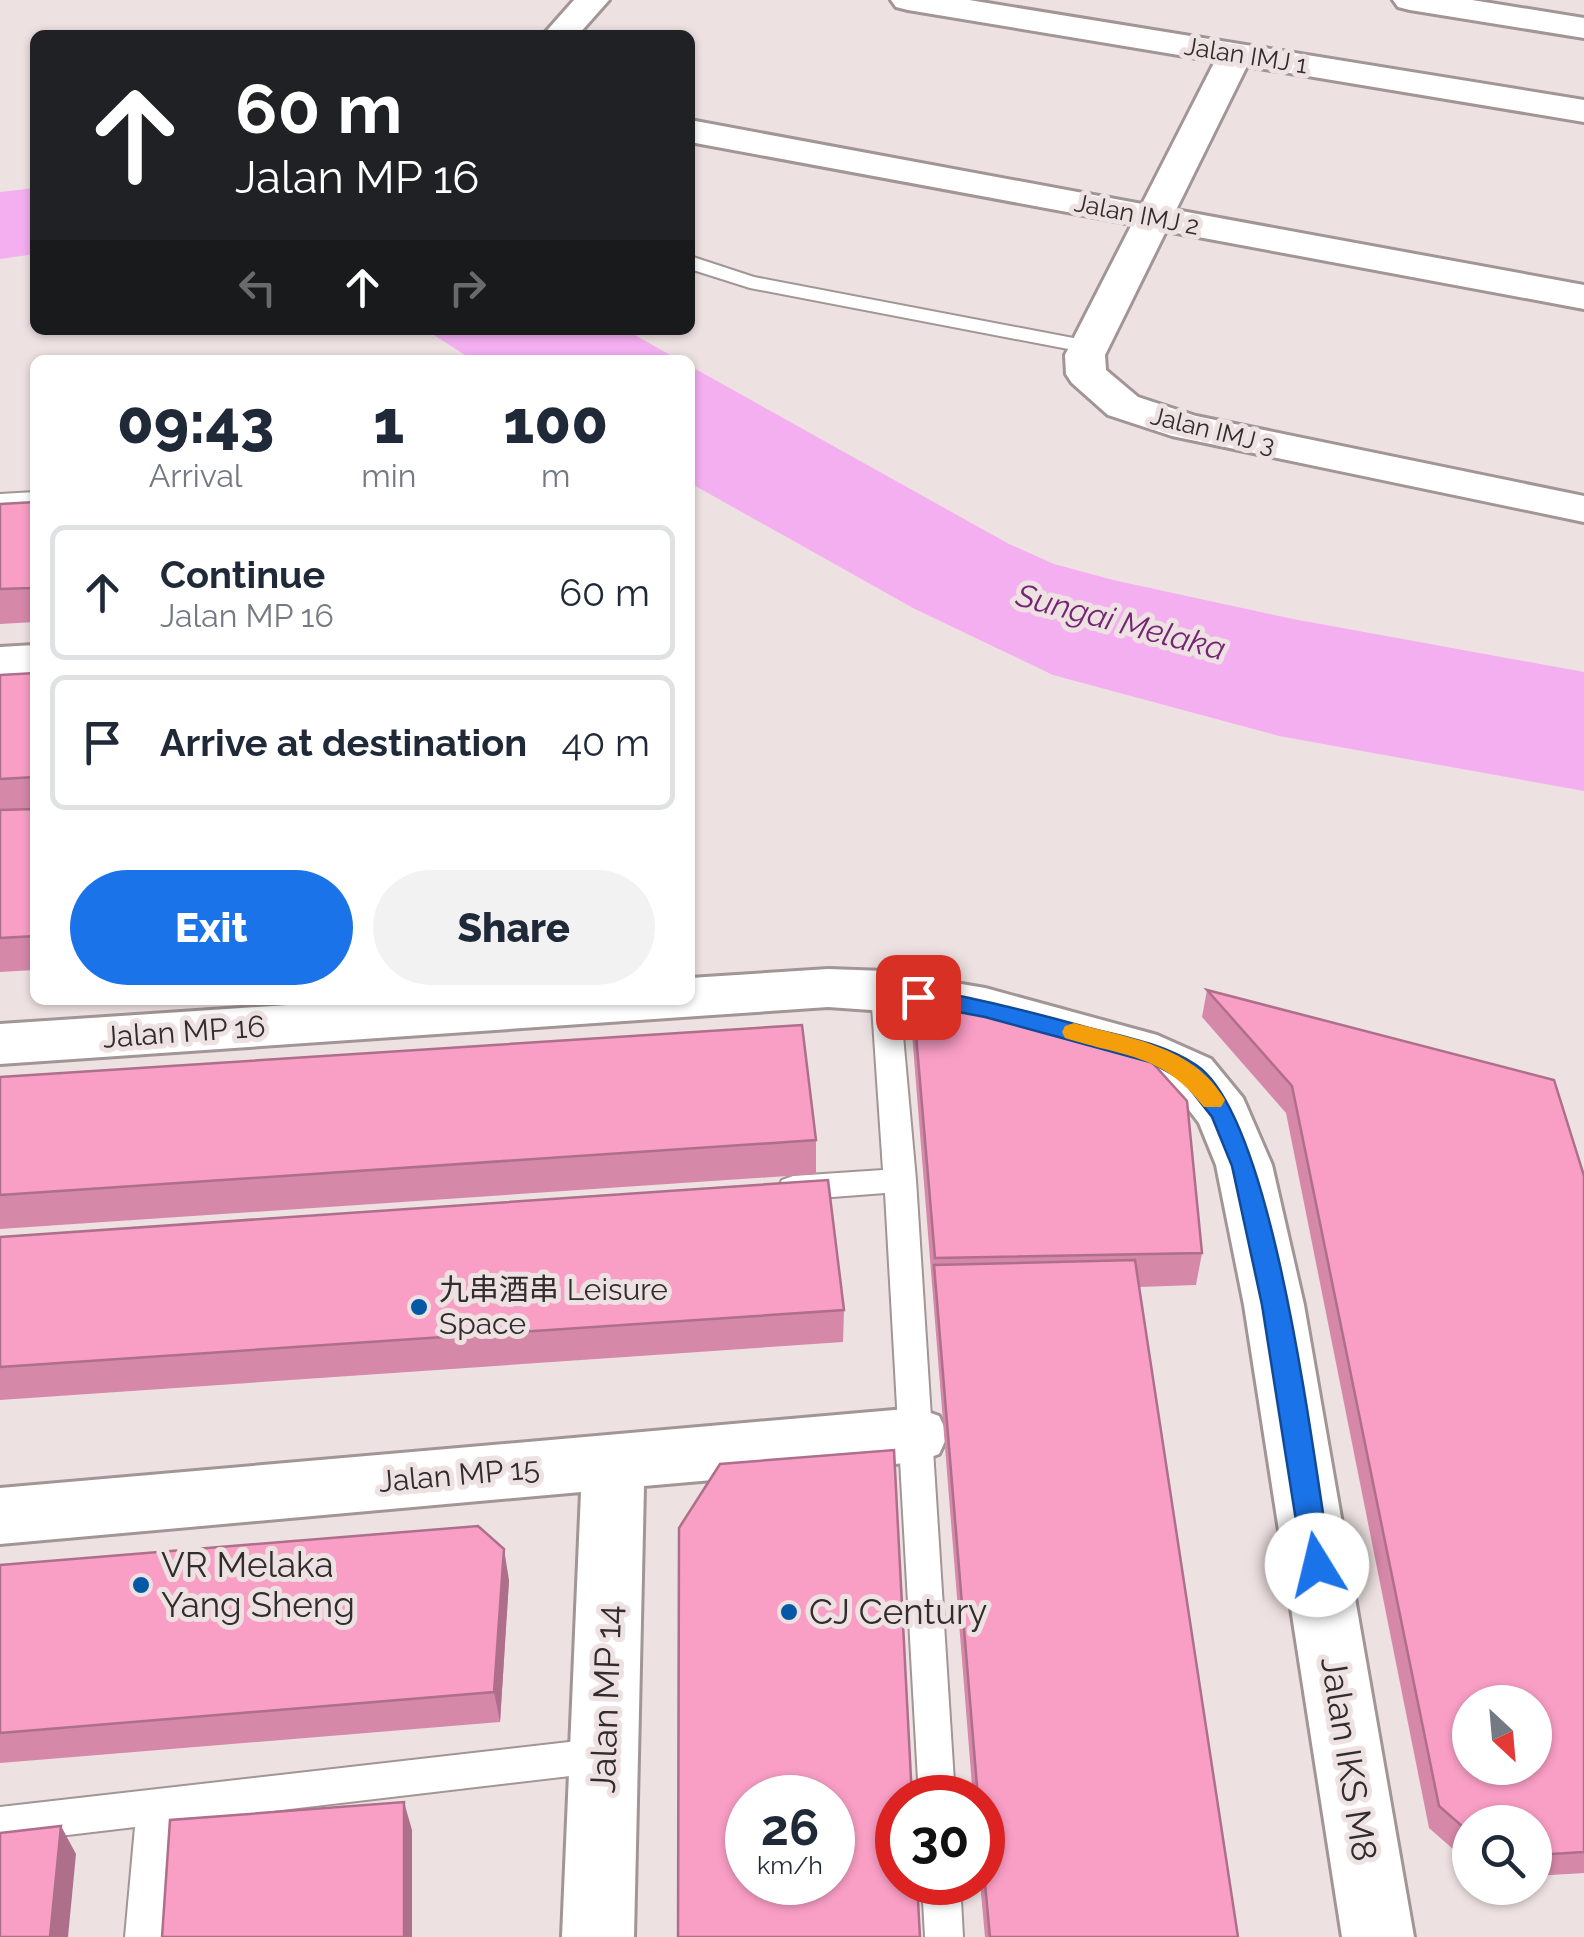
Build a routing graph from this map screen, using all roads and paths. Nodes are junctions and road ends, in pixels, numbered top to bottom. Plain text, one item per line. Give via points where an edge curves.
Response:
1 (592, 0) edge
2 (908, 0) edge
3 (1410, 0) edge
4 (1584, 28) edge
5 (565, 30) edge
6 (1236, 53) junction
7 (1584, 110) edge
8 (695, 133) edge
9 (1154, 218) junction
10 (695, 264) edge
11 (1584, 297) edge
12 (1089, 347) junction
13 (30, 499) edge
14 (0, 501) edge
15 (1584, 510) edge
16 (30, 660) edge
17 (0, 662) edge
18 (886, 991) junction
19 (695, 998) edge
20 (533, 1005) edge
21 (479, 1007) edge
22 (0, 1044) edge
23 (901, 1180) junction
24 (764, 1190) edge
25 (918, 1435) junction
26 (613, 1462) junction
27 (0, 1516) edge
28 (604, 1755) junction
29 (936, 1775) edge
30 (155, 1807) junction
31 (0, 1824) edge
32 (942, 1905) edge
33 (144, 1937) edge
34 (598, 1937) edge
35 (944, 1937) edge
36 (1378, 1937) edge

1 - 5 street
2 - 6 street, Jalan IMJ 1
3 - 4 street
6 - 7 street, Jalan IMJ 1
6 - 9 street
8 - 9 street, Jalan IMJ 2
9 - 11 street, Jalan IMJ 2
9 - 12 street
10 - 12 lane via 750,282
12 - 15 street, Jalan IMJ 3 via 1086,374 1124,406 1156,418
13 - 14 lane
16 - 17 street
18 - 19 street via 828,988
18 - 23 lane
18 - 36 street, Jalan IKS M8 via 985,1008 1157,1055 1192,1074 1222,1113 1244,1166 1274,1305
20 - 21 street, Jalan MP 16
21 - 22 street, Jalan MP 16
23 - 24 lane
23 - 25 lane
25 - 26 street, Jalan MP 15
25 - 29 lane
26 - 27 street, Jalan MP 15
26 - 28 street, Jalan MP 14
28 - 30 lane
28 - 34 street, Jalan MP 14
30 - 31 lane
30 - 33 lane
32 - 35 lane

